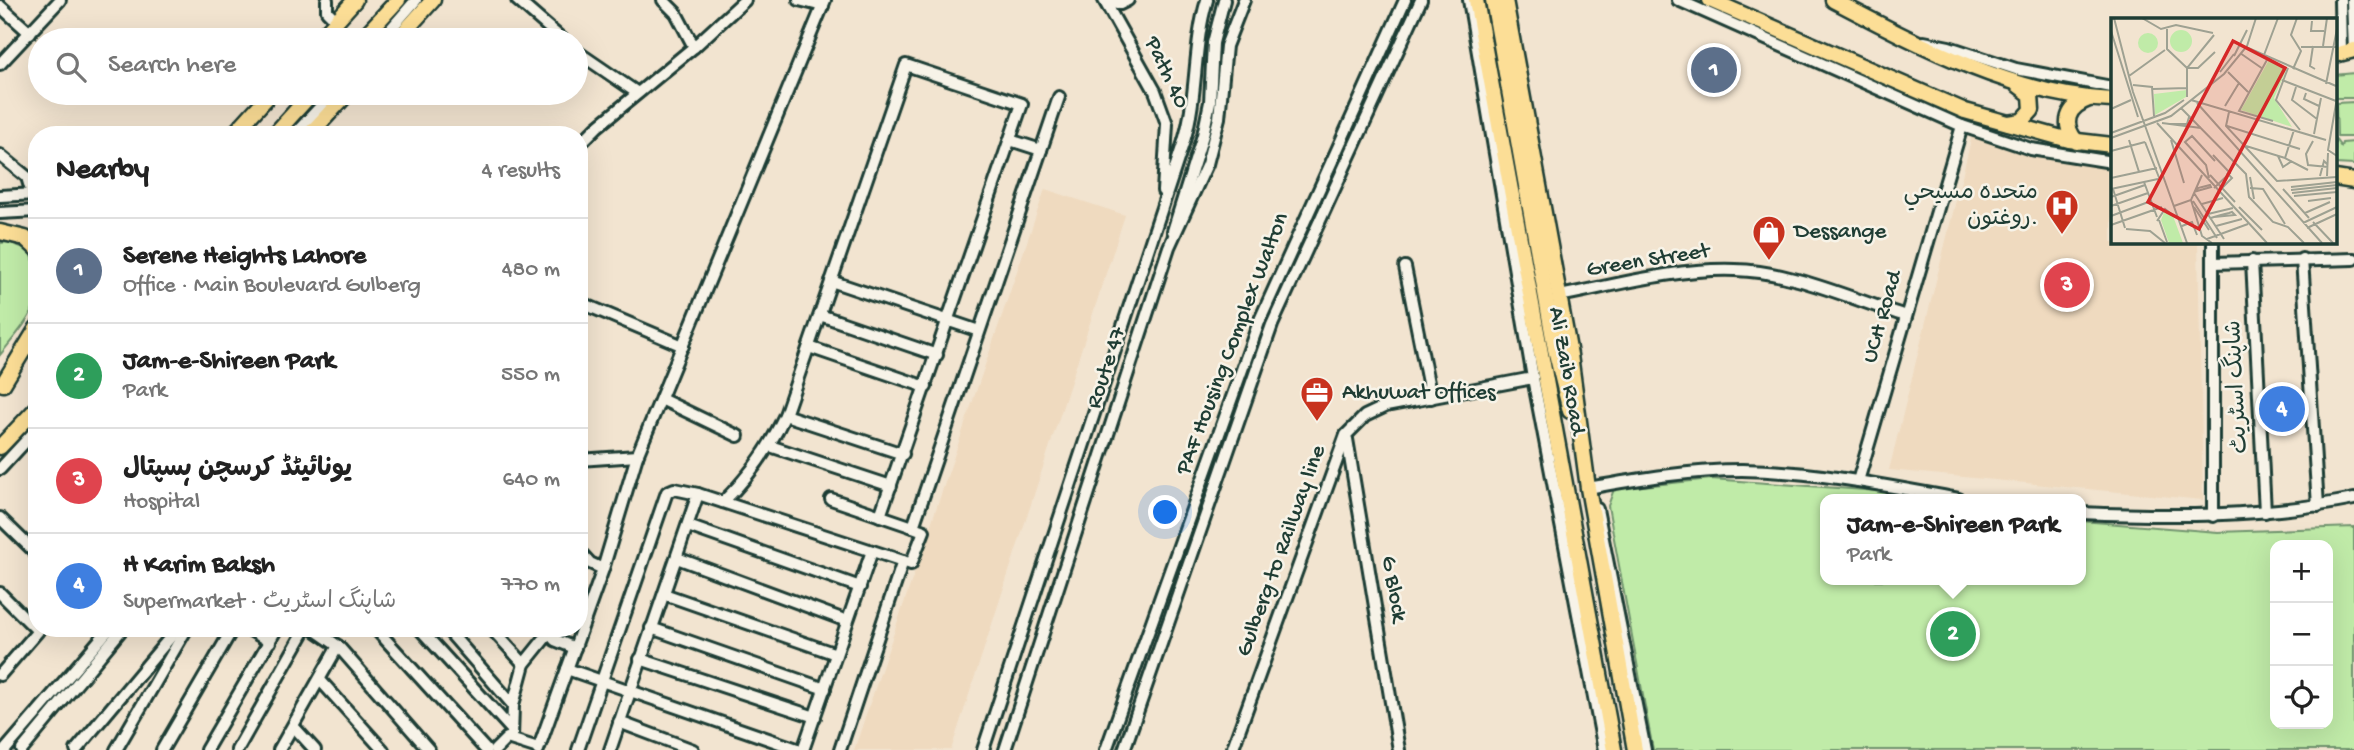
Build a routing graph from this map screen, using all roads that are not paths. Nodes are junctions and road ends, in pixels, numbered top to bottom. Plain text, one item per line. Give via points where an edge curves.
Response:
1 (60, 0) edge
2 (327, 0) edge
3 (355, 0) edge
4 (398, 0) edge
5 (416, 0) edge
6 (422, 0) edge
7 (433, 0) edge
8 (517, 0) edge
9 (663, 0) edge
10 (745, 0) edge
11 (799, 0) edge
12 (1128, 0) edge
13 (1207, 0) edge
14 (1224, 0) edge
15 (1244, 0) edge
16 (1405, 0) edge
17 (1421, 0) edge
18 (1469, 0) edge
19 (1476, 0) edge
20 (1493, 0) edge
21 (1505, 0) edge
22 (1678, 0) edge
23 (1710, 0) edge
24 (1819, 0) edge
25 (1833, 0) edge
26 (2340, 0) edge
27 (2351, 0) edge
28 (1105, 2) edge
29 (824, 3) edge
30 (0, 6) edge
31 (406, 13) junction
32 (1871, 20) junction
33 (337, 21) junction
34 (35, 28) edge
35 (330, 28) edge
36 (372, 28) edge
37 (392, 28) edge
38 (408, 28) edge
39 (549, 28) edge
40 (28, 31) edge
41 (28, 35) edge
42 (1915, 40) junction
43 (694, 47) junction
44 (2346, 52) edge
45 (588, 59) edge
46 (0, 64) edge
47 (2011, 82) junction
48 (2111, 87) edge
49 (636, 92) junction
50 (1059, 97) dead end
51 (2089, 99) junction
52 (2111, 100) edge
53 (260, 105) edge
54 (301, 105) edge
55 (322, 105) edge
56 (337, 105) edge
57 (2007, 124) junction
58 (241, 126) edge
59 (282, 126) edge
60 (302, 126) edge
61 (317, 126) edge
62 (1962, 126) junction
63 (588, 137) edge
64 (1010, 140) junction
65 (2077, 142) junction
66 (2111, 145) edge
67 (1041, 150) junction
68 (0, 155) edge
69 (2111, 162) edge
70 (2336, 178) edge
71 (28, 179) edge
72 (2354, 181) edge
73 (28, 194) edge
74 (0, 196) edge
75 (28, 211) edge
76 (1160, 211) junction
77 (0, 213) edge
78 (0, 232) edge
79 (28, 241) edge
80 (2213, 243) edge
81 (1169, 247) junction
82 (2302, 259) junction
83 (2354, 259) edge
84 (2252, 261) junction
85 (2213, 262) junction
86 (1405, 267) dead end
87 (831, 281) junction
88 (1559, 296) junction
89 (588, 306) edge
90 (820, 315) junction
91 (1906, 316) junction
92 (949, 321) junction
93 (979, 331) junction
94 (28, 342) edge
95 (683, 346) junction
96 (809, 347) junction
97 (28, 355) edge
98 (937, 355) junction
99 (1533, 378) junction
100 (1, 386) edge
101 (926, 387) junction
102 (1431, 398) junction
103 (661, 400) junction
104 (785, 415) junction
105 (28, 417) edge
106 (1346, 435) junction
107 (738, 436) dead end
108 (28, 439) edge
109 (770, 446) junction
110 (0, 447) edge
111 (903, 454) junction
112 (637, 456) junction
113 (588, 459) edge
114 (0, 469) edge
115 (1858, 481) junction
116 (891, 486) junction
117 (1588, 488) junction
118 (698, 494) junction
119 (1931, 494) edge
120 (831, 499) dead end
121 (2354, 499) edge
122 (723, 502) junction
123 (2318, 506) junction
124 (2265, 512) junction
125 (2086, 513) edge
126 (880, 516) junction
127 (2213, 516) junction
128 (0, 518) edge
129 (688, 526) junction
130 (913, 527) junction
131 (28, 545) edge
132 (872, 551) junction
133 (677, 558) junction
134 (588, 561) edge
135 (903, 561) junction
136 (603, 569) junction
137 (860, 587) junction
138 (0, 593) edge
139 (664, 594) junction
140 (588, 611) edge
141 (28, 621) edge
142 (848, 621) junction
143 (652, 628) junction
144 (33, 637) edge
145 (102, 637) edge
146 (116, 637) edge
147 (170, 637) edge
148 (182, 637) edge
149 (228, 637) edge
150 (262, 637) edge
151 (272, 637) edge
152 (301, 637) edge
153 (325, 637) edge
154 (383, 637) edge
155 (427, 637) edge
156 (454, 637) edge
157 (499, 637) edge
158 (544, 637) edge
159 (553, 637) edge
160 (579, 637) edge
161 (270, 642) junction
162 (338, 646) junction
163 (575, 648) junction
164 (836, 654) junction
165 (640, 659) junction
166 (524, 664) junction
167 (566, 669) junction
168 (0, 676) edge
169 (320, 680) junction
170 (601, 680) junction
171 (825, 689) junction
172 (629, 691) junction
173 (513, 705) junction
174 (815, 717) junction
175 (619, 722) junction
176 (294, 727) junction
177 (512, 734) junction
178 (538, 749) edge
179 (5, 750) edge
180 (22, 750) edge
181 (76, 750) edge
182 (116, 750) edge
183 (162, 750) edge
184 (206, 750) edge
185 (237, 750) edge
186 (279, 750) edge
187 (314, 750) edge
188 (383, 750) edge
189 (429, 750) edge
190 (486, 750) edge
191 (495, 750) edge
192 (578, 750) edge
193 (610, 750) edge
194 (693, 750) edge
195 (802, 750) edge
196 (840, 750) edge
197 (983, 750) edge
198 (1005, 750) edge
199 (1106, 750) edge
200 (1124, 750) edge
201 (1233, 750) edge
202 (1399, 750) edge
203 (1604, 750) edge
204 (1614, 750) edge
205 (1635, 750) edge
206 (1646, 750) edge

1 - 34 street
2 - 33 street via 327,11
3 - 33 main road
4 - 36 main road
5 - 31 street
6 - 31 street
7 - 38 main road
8 - 39 street
9 - 43 street via 676,13
10 - 43 street
11 - 29 street
12 - 28 street
13 - 76 street, Route 47 via 1189,125
14 - 81 street via 1213,43 1203,135
15 - 81 street, Route 47 via 1226,46 1219,118 1207,164
16 - 199 street, PAF Housing Complex Walton via 1259,322
17 - 200 street, PAF Housing Complex Walton via 1272,326
18 - 99 street
19 - 204 main road, Ali Zaib Road
20 - 117 main road via 1555,349
21 - 88 main road, Ali Zaib Road
22 - 62 street
23 - 57 main road via 1918,92
24 - 32 main road
25 - 32 main road
26 - 44 street
27 - 44 street
28 - 76 street, Path 40 via 1155,91 1167,124
29 - 95 street
30 - 40 street
31 - 37 street
32 - 42 main road
33 - 35 main road
41 - 46 street
42 - 47 main road
42 - 48 street via 2016,69
43 - 49 street
45 - 49 street
47 - 51 main road
47 - 57 main road via 2026,90 2033,103 2028,117
49 - 63 street
50 - 67 street
51 - 52 main road
51 - 65 main road via 2073,107 2067,119 2068,132
53 - 58 main road
54 - 59 main road
55 - 60 street
56 - 61 main road
57 - 65 main road
62 - 69 street via 2031,149
62 - 91 street, UCH Road
64 - 67 street
64 - 87 street via 1022,104 906,65
64 - 92 street
65 - 66 main road
67 - 93 street
68 - 71 street
70 - 72 main road
73 - 74 street
75 - 77 street
76 - 197 street, Route 47
78 - 79 main road
80 - 85 street
81 - 198 street, Route 47
82 - 83 street
82 - 84 street
82 - 123 street
84 - 85 street
84 - 124 street, شاپنگ اسٹریٹ
85 - 127 street
86 - 102 street
87 - 90 street
87 - 92 street
88 - 91 street, Green Street via 1682,272 1735,270 1784,278
88 - 117 main road, Ali Zaib Road
89 - 95 street
90 - 96 street
90 - 98 street
91 - 115 street, UCH Road
92 - 93 street
92 - 98 street
93 - 130 street
94 - 100 main road
95 - 103 street
96 - 101 street
96 - 104 street
97 - 100 main road
98 - 101 street
99 - 102 street, Gulberg to Railway line
99 - 203 street
101 - 111 street
102 - 106 street, Gulberg to Railway line via 1386,406 1364,416
103 - 107 street
103 - 112 street
104 - 109 street
104 - 111 street
105 - 110 main road
106 - 201 street, Gulberg to Railway line
106 - 202 street, G Block
108 - 114 street
109 - 116 street
109 - 122 street
111 - 116 street
112 - 113 street
112 - 136 street
115 - 117 street via 1741,470 1643,478
115 - 119 street
116 - 126 street
117 - 205 main road, Ali Zaib Road
117 - 206 street via 1600,514
118 - 122 street
118 - 129 street
118 - 170 street via 674,489 662,499
120 - 126 street
121 - 123 street
122 - 132 street
123 - 124 street
124 - 127 street
125 - 127 street
126 - 130 street
128 - 131 street
129 - 133 street
129 - 137 street
130 - 135 street via 924,531 911,564
132 - 135 street
132 - 137 street
133 - 139 street
133 - 142 street
134 - 136 street
135 - 196 street
136 - 140 street
137 - 142 street
138 - 141 street
139 - 143 street
139 - 164 street
142 - 164 street
143 - 165 street
143 - 171 street
144 - 168 street
145 - 179 street
146 - 180 street
147 - 181 street
148 - 182 street
149 - 183 street
150 - 161 street
151 - 161 street
152 - 185 street
153 - 162 street
154 - 190 street
155 - 177 street
156 - 173 street
157 - 166 street
158 - 166 street
159 - 163 street
160 - 163 street
161 - 184 street
162 - 169 street
162 - 189 street
163 - 167 street
164 - 171 street
165 - 172 street
165 - 174 street
166 - 173 street
167 - 170 street
167 - 178 street
169 - 176 street
169 - 188 street
170 - 172 street
170 - 192 street
171 - 174 street
172 - 175 street
172 - 195 street
173 - 177 street
174 - 195 street
175 - 193 street
175 - 194 street
176 - 186 street
176 - 187 street
177 - 178 street
177 - 191 street

